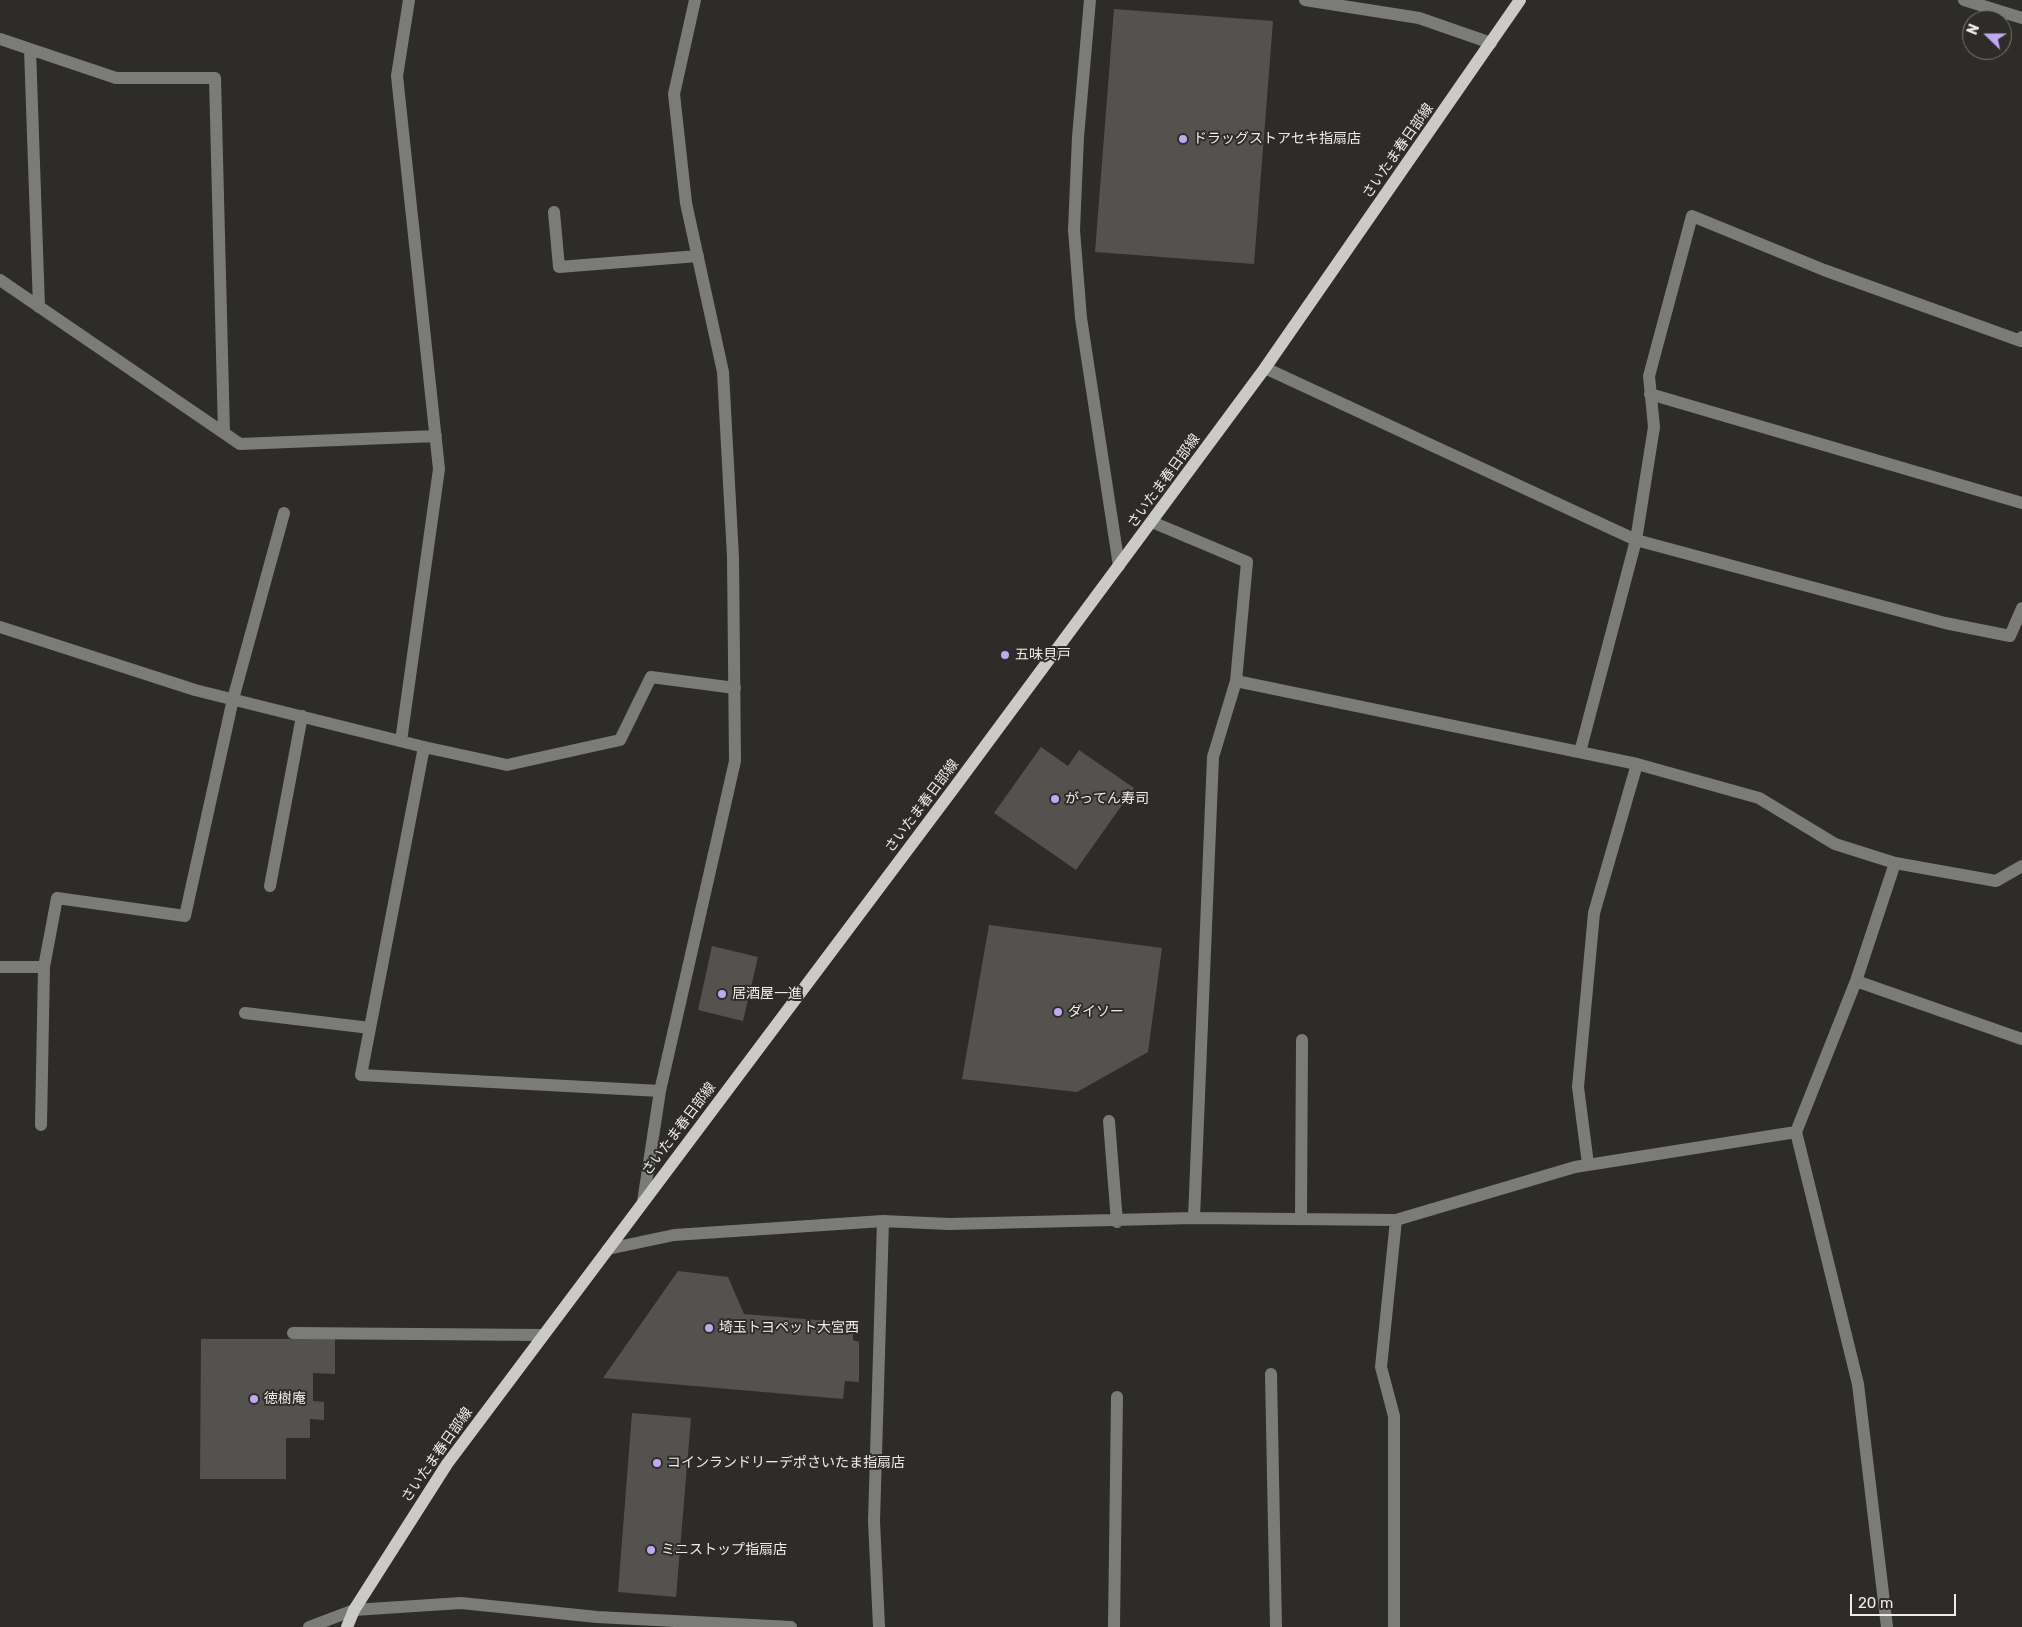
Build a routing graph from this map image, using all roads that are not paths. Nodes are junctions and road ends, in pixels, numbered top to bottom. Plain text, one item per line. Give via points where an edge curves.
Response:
1 (409, 0) edge
2 (695, 0) edge
3 (1090, 0) edge
4 (1305, 0) edge
5 (1520, 0) edge
6 (1964, 0) edge
7 (1338, 2) edge
8 (2022, 18) edge
9 (0, 39) edge
10 (1491, 43) junction
11 (30, 49) junction
12 (554, 212) dead end
13 (698, 256) junction
14 (0, 280) edge
15 (40, 307) junction
16 (2022, 337) edge
17 (1265, 368) junction
18 (1650, 394) junction
19 (224, 433) junction
20 (436, 436) junction
21 (2022, 503) edge
22 (284, 513) dead end
23 (1152, 522) junction
24 (1636, 540) junction
25 (1119, 566) junction
26 (2022, 608) edge
27 (0, 627) edge
28 (1236, 681) junction
29 (735, 688) junction
30 (233, 699) junction
31 (302, 716) junction
32 (401, 741) junction
33 (424, 747) junction
34 (1580, 752) junction
35 (1637, 764) junction
36 (1895, 863) junction
37 (2022, 866) edge
38 (270, 886) dead end
39 (44, 966) junction
40 (0, 967) edge
41 (1856, 981) junction
42 (245, 1013) dead end
43 (370, 1028) junction
44 (2022, 1039) edge
45 (1302, 1040) dead end
46 (660, 1091) junction
47 (1109, 1121) dead end
48 (41, 1125) dead end
49 (1796, 1132) junction
50 (1588, 1164) junction
51 (643, 1202) junction
52 (1194, 1218) junction
53 (1301, 1219) junction
54 (1396, 1220) junction
55 (883, 1221) junction
56 (1117, 1222) junction
57 (608, 1249) junction
58 (293, 1333) dead end
59 (543, 1335) junction
60 (1271, 1374) dead end
61 (1116, 1397) dead end
62 (354, 1610) junction
63 (597, 1622) edge
64 (308, 1627) edge
65 (347, 1627) edge
66 (791, 1627) edge
67 (879, 1627) edge
68 (1114, 1627) edge
69 (1276, 1627) edge
70 (1394, 1627) edge
71 (1888, 1627) edge

1 - 20 street via 397,76
2 - 13 street via 674,94 686,203
3 - 25 street via 1074,230 1081,318
4 - 7 street
5 - 10 main road, さいたま春日部線
6 - 8 street
7 - 10 street via 1419,18
9 - 11 street
10 - 17 main road, さいたま春日部線
11 - 15 street
11 - 19 street via 116,78 215,78
12 - 13 street via 559,266
13 - 29 street via 723,372 733,557
14 - 15 street
15 - 19 street
16 - 18 street via 2021,340 1824,270 1692,216 1649,376
17 - 23 main road, さいたま春日部線
17 - 24 street
18 - 21 street
18 - 24 street via 1654,427
19 - 20 street via 240,444
20 - 32 street via 439,469
22 - 30 street
23 - 25 main road, さいたま春日部線
23 - 28 street via 1247,562
24 - 26 street via 1945,623 2010,636
24 - 34 street
25 - 51 main road, さいたま春日部線
27 - 30 street via 195,690
28 - 34 street
28 - 52 street via 1213,757
29 - 33 street via 651,677 620,740 507,765
29 - 46 street via 735,760
30 - 31 street
30 - 39 street via 184,916 57,898
31 - 32 street
31 - 38 street
32 - 33 street
33 - 43 street
34 - 35 street
35 - 36 street via 1759,798 1835,844
35 - 50 street via 1594,913 1578,1087
36 - 37 street via 1996,880
36 - 41 street
39 - 40 street
39 - 48 street
41 - 44 street
41 - 49 street
42 - 43 street
43 - 46 street via 361,1075
45 - 53 street
46 - 51 street
47 - 56 street
49 - 50 street
49 - 71 street via 1858,1384
50 - 54 street
51 - 57 main road, さいたま春日部線
52 - 53 street
52 - 56 street
53 - 54 street
54 - 70 street via 1381,1367 1394,1416
55 - 56 street via 949,1224
55 - 57 street via 674,1235
55 - 67 street via 874,1520
57 - 59 main road, さいたま春日部線
58 - 59 street
59 - 62 main road, さいたま春日部線 via 447,1464
60 - 69 street
61 - 68 street
62 - 63 street via 461,1602
62 - 64 street
62 - 65 main road, さいたま春日部線
63 - 66 street

